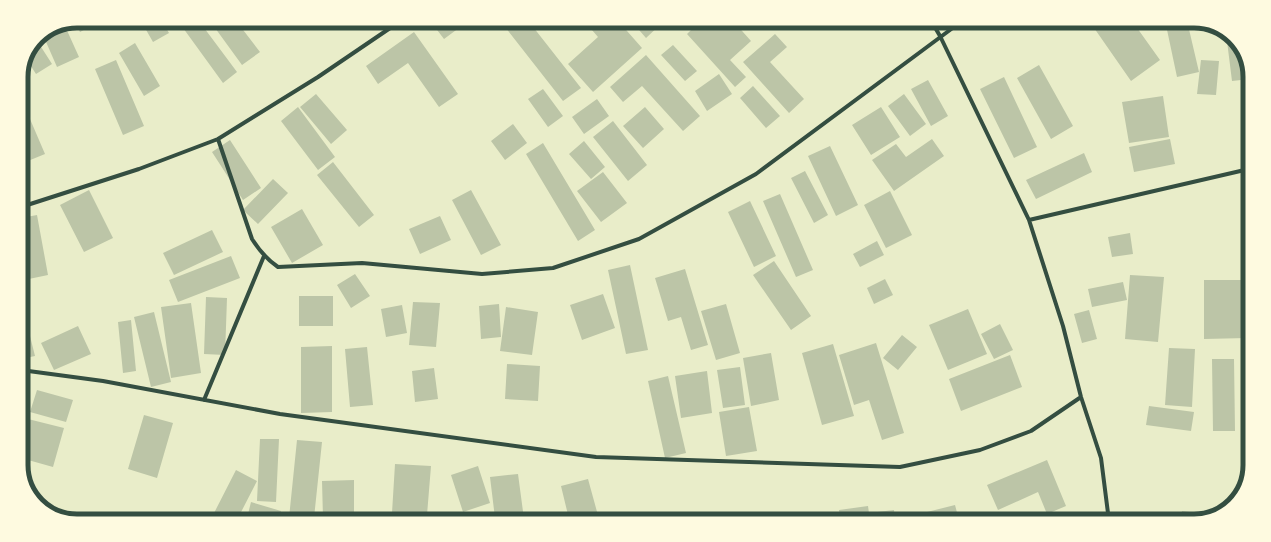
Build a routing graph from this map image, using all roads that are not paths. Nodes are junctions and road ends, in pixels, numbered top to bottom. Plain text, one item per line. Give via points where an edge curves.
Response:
1 (390, 28) edge
2 (935, 28) edge
3 (952, 28) edge
4 (940, 36) junction
5 (218, 139) junction
6 (1243, 170) edge
7 (28, 205) edge
8 (1029, 220) junction
9 (264, 256) junction
10 (28, 371) edge
11 (1081, 396) junction
12 (204, 400) junction
13 (1108, 514) edge

1 - 5 street via 318,77
2 - 4 street
3 - 4 street
4 - 8 street
4 - 9 street via 756,174 639,239 553,268 482,274 362,263 278,267
5 - 7 street via 139,169
5 - 9 street via 252,239
6 - 8 street
8 - 11 street via 1063,326
9 - 12 street
10 - 12 street via 103,381
11 - 12 street via 1031,431 980,450 900,467 596,457 280,414
11 - 13 street via 1101,458

